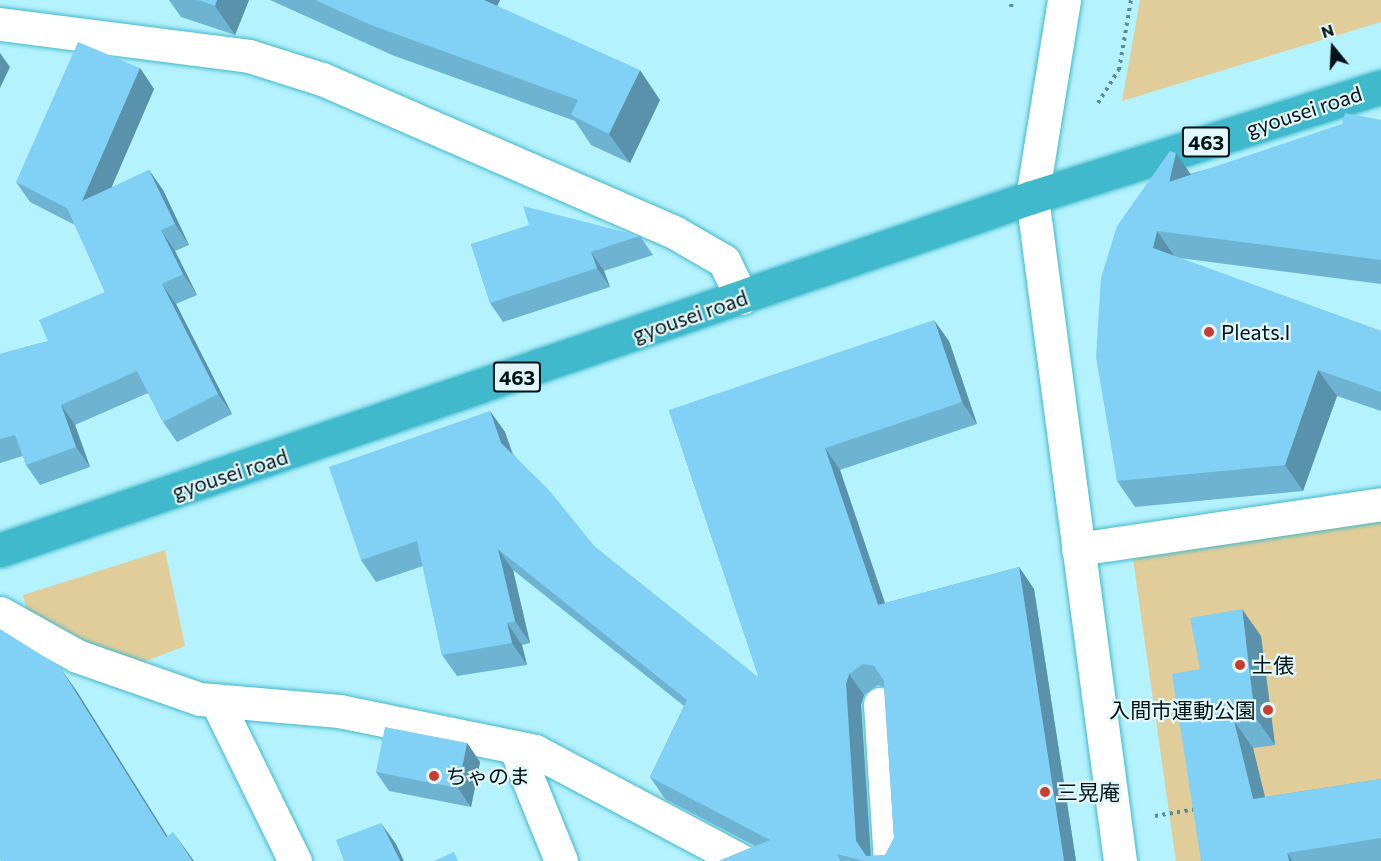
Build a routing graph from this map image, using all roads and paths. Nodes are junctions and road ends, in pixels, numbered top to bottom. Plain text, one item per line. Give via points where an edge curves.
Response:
1 (1012, 0) edge
2 (1064, 0) edge
3 (1131, 0) edge
4 (1011, 7) dead end
5 (0, 24) edge
6 (1381, 87) edge
7 (1098, 103) dead end
8 (1032, 197) junction
9 (742, 298) junction
10 (1381, 504) edge
11 (1078, 549) junction
12 (0, 550) edge
13 (0, 613) edge
14 (218, 704) junction
15 (880, 704) edge
16 (515, 747) junction
17 (1196, 809) edge
18 (1153, 816) dead end
19 (295, 861) edge
20 (561, 861) edge
21 (742, 861) edge
22 (890, 861) edge
23 (1120, 861) edge

1 - 4 path
2 - 8 street
3 - 7 path via 1119,70
5 - 9 street via 249,56 322,79 674,232 724,261
6 - 8 highway, gyousei road / 463
8 - 9 highway, gyousei road / 463
8 - 11 street
9 - 12 highway, gyousei road / 463
10 - 11 street
11 - 23 street
13 - 14 street via 78,656
14 - 16 street via 339,711
14 - 19 street
15 - 22 street
16 - 20 street
16 - 21 street via 535,751
17 - 18 path

